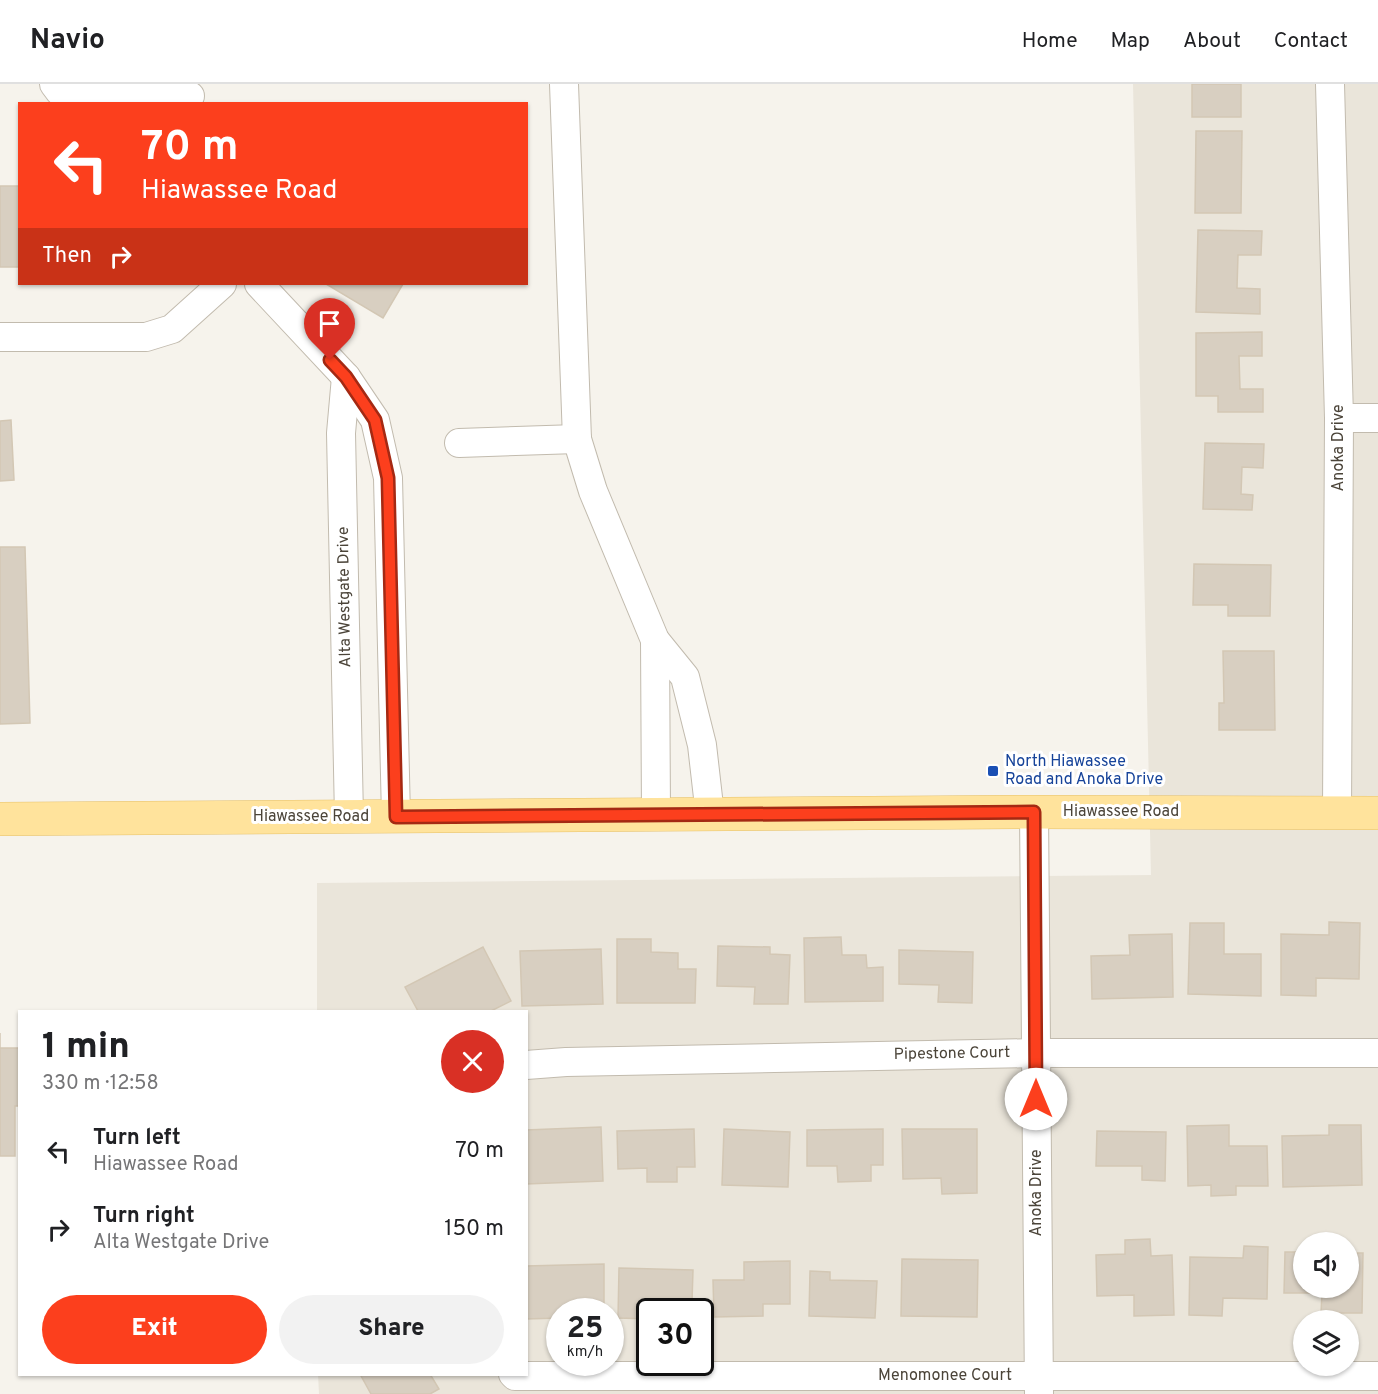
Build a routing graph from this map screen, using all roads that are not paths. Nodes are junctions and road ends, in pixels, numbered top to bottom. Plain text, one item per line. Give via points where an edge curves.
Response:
1 (54, 84) edge
2 (564, 84) edge
3 (1330, 84) edge
4 (190, 94) edge
5 (221, 285) edge
6 (260, 285) edge
7 (0, 337) edge
8 (346, 377) junction
9 (1339, 418) junction
10 (1378, 418) edge
11 (578, 439) junction
12 (459, 443) dead end
13 (655, 640) junction
14 (1034, 812) junction
15 (1337, 813) junction
16 (1378, 813) edge
17 (656, 814) junction
18 (710, 815) junction
19 (349, 817) junction
20 (396, 817) junction
21 (0, 819) edge
22 (1036, 1053) junction
23 (1378, 1053) edge
24 (528, 1065) edge
25 (515, 1376) edge
26 (1378, 1376) edge
27 (1039, 1385) edge

1 - 4 street via 60,92 74,97
2 - 11 street
3 - 9 street, Anoka Drive
5 - 7 street via 172,329 146,338
6 - 8 street
8 - 19 street, Alta Westgate Drive via 341,433
8 - 20 street via 375,420 388,478
9 - 10 street
9 - 15 street, Anoka Drive
11 - 12 street
11 - 13 street via 593,491
13 - 17 street
13 - 18 street via 685,677 702,745
14 - 15 main road, Hiawassee Road
14 - 18 main road, Hiawassee Road
14 - 22 street, Anoka Drive
15 - 16 main road, Hiawassee Road
17 - 18 main road, Hiawassee Road
17 - 20 main road, Hiawassee Road
19 - 20 main road, Hiawassee Road
19 - 21 main road, Hiawassee Road
22 - 23 street, Pipestone Court
22 - 24 street, Pipestone Court
22 - 27 street, Anoka Drive
25 - 27 street, Menomonee Court
26 - 27 street, Menomonee Court

